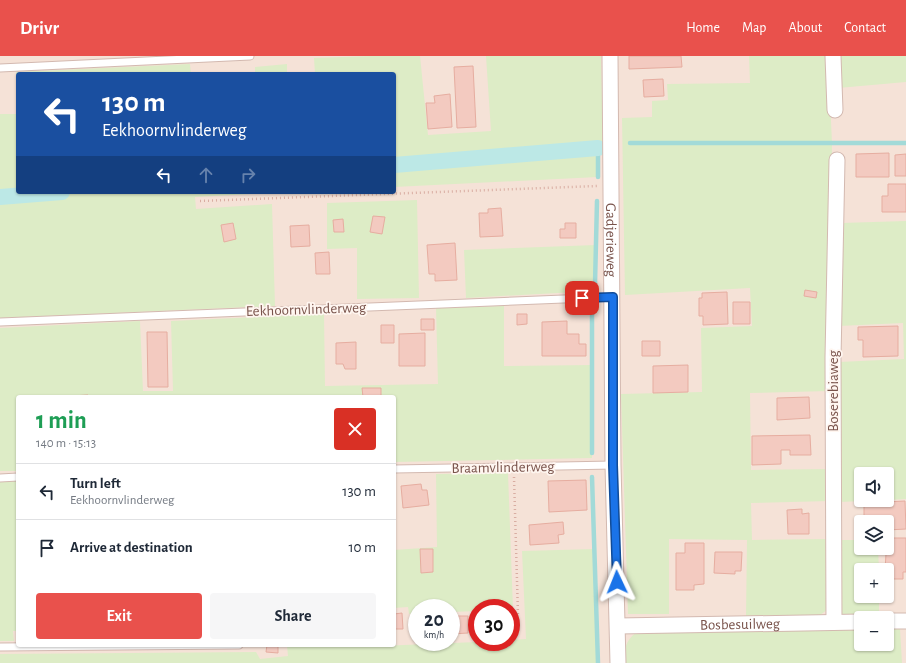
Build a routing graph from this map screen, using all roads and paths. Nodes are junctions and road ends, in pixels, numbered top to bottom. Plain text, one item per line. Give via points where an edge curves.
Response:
1 (250, 56) edge
2 (610, 56) edge
3 (833, 56) edge
4 (0, 68) edge
5 (835, 110) dead end
6 (837, 160) dead end
7 (611, 185) junction
8 (396, 193) edge
9 (380, 194) edge
10 (200, 201) dead end
11 (613, 297) junction
12 (0, 322) edge
13 (613, 465) junction
14 (514, 466) junction
15 (396, 469) edge
16 (16, 477) edge
17 (0, 478) edge
18 (518, 599) edge
19 (894, 621) edge
20 (906, 621) edge
21 (834, 622) junction
22 (854, 622) edge
23 (618, 626) junction
24 (0, 647) edge
25 (16, 647) edge
26 (618, 663) edge

1 - 4 lane
2 - 7 street, Gadjerieweg
3 - 5 street
6 - 21 street, Boserebiaweg via 833,358
7 - 8 path
7 - 11 street, Gadjerieweg
9 - 10 path
11 - 12 lane, Eekhoornvlinderweg
11 - 13 street, Gadjerieweg
13 - 14 lane, Braamvlinderweg
13 - 23 street, Gadjerieweg
14 - 15 lane, Braamvlinderweg
14 - 18 path
16 - 17 lane
19 - 20 street
21 - 22 street, Bosbesuilweg
21 - 23 street, Bosbesuilweg
23 - 26 street, Gadjerieweg
24 - 25 lane

